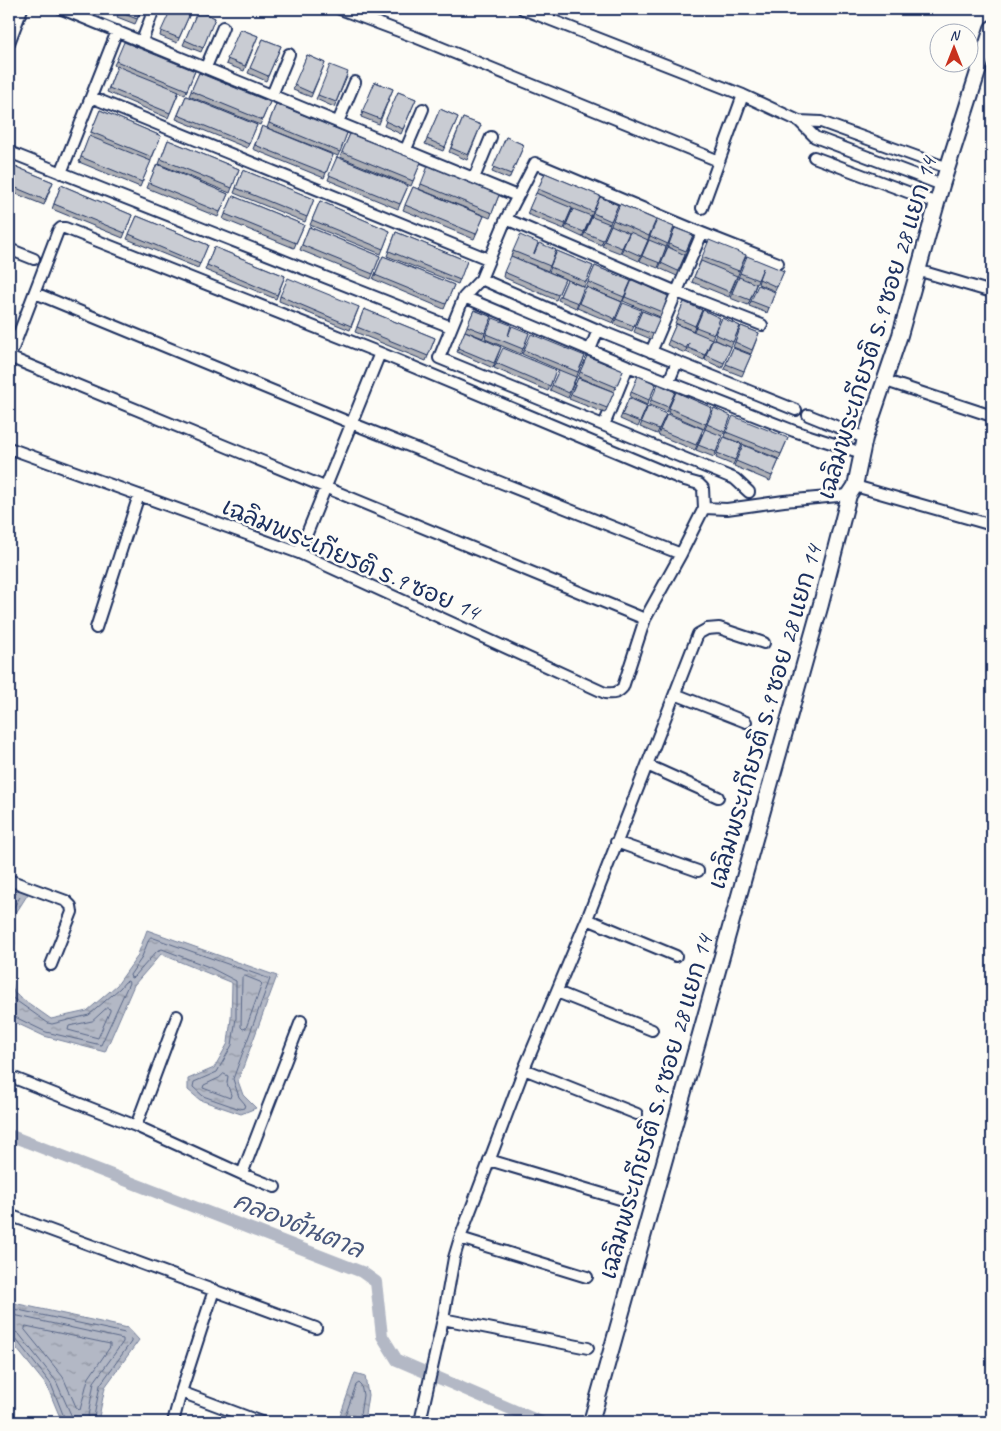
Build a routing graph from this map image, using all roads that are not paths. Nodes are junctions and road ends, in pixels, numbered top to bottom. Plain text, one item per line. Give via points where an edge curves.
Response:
1 (22, 9) edge
2 (62, 9) edge
3 (154, 9) edge
4 (340, 9) edge
5 (523, 9) edge
6 (78, 11) edge
7 (223, 27) dead end
8 (992, 28) edge
9 (117, 31) junction
10 (142, 41) junction
11 (9, 43) edge
12 (289, 54) dead end
13 (206, 67) junction
14 (355, 82) dead end
15 (272, 94) junction
16 (743, 94) junction
17 (91, 97) junction
18 (423, 109) dead end
19 (799, 121) junction
20 (338, 122) junction
21 (491, 137) dead end
22 (406, 149) junction
23 (9, 152) edge
24 (814, 157) dead end
25 (719, 161) junction
26 (948, 168) junction
27 (62, 173) junction
28 (474, 178) junction
29 (942, 185) junction
30 (518, 196) junction
31 (937, 203) junction
32 (702, 208) dead end
33 (506, 219) junction
34 (702, 233) junction
35 (9, 249) edge
36 (34, 259) dead end
37 (488, 259) junction
38 (778, 263) dead end
39 (917, 270) junction
40 (481, 279) junction
41 (677, 292) junction
42 (992, 292) edge
43 (35, 293) junction
44 (464, 297) junction
45 (762, 325) dead end
46 (451, 327) junction
47 (598, 330) junction
48 (590, 350) junction
49 (651, 352) junction
50 (380, 353) junction
51 (9, 358) edge
52 (677, 362) junction
53 (628, 366) junction
54 (883, 380) junction
55 (669, 381) junction
56 (796, 410) dead end
57 (808, 415) dead end
58 (992, 416) edge
59 (351, 423) junction
60 (604, 425) junction
61 (865, 438) junction
62 (9, 448) edge
63 (862, 453) junction
64 (325, 488) junction
65 (852, 491) junction
66 (749, 492) dead end
67 (139, 495) junction
68 (704, 508) junction
69 (992, 525) edge
70 (299, 553) junction
71 (682, 554) junction
72 (645, 619) junction
73 (96, 628) dead end
74 (764, 643) dead end
75 (674, 694) junction
76 (746, 722) dead end
77 (647, 766) junction
78 (718, 797) dead end
79 (616, 842) junction
80 (698, 871) dead end
81 (9, 880) edge
82 (587, 919) junction
83 (676, 956) dead end
84 (51, 965) dead end
85 (557, 992) junction
86 (177, 1016) dead end
87 (301, 1022) dead end
88 (652, 1030) dead end
89 (524, 1069) junction
90 (9, 1076) edge
91 (637, 1114) dead end
92 (136, 1126) junction
93 (488, 1160) junction
94 (242, 1174) junction
95 (275, 1187) dead end
96 (630, 1202) dead end
97 (9, 1215) edge
98 (460, 1238) junction
99 (587, 1277) dead end
100 (214, 1290) junction
101 (443, 1319) junction
102 (316, 1328) dead end
103 (588, 1348) dead end
104 (181, 1392) junction
105 (173, 1422) edge
106 (261, 1422) edge
107 (420, 1422) edge
108 (590, 1422) edge

1 - 11 street
2 - 6 street
3 - 10 street
4 - 25 street
5 - 16 street
6 - 9 street
7 - 13 street
8 - 26 street, เฉลิมพระเกียรติ ร.9 ซอย 28 แยก 14
9 - 10 street
9 - 17 street
10 - 13 street
12 - 15 street
13 - 15 street
14 - 20 street
15 - 20 street
16 - 19 street
16 - 25 street
17 - 27 street
17 - 37 street
18 - 22 street
19 - 26 street via 821,122
19 - 29 street via 815,137
20 - 22 street
21 - 28 street
22 - 28 street
23 - 27 street
24 - 31 street
25 - 32 street
26 - 29 street, เฉลิมพระเกียรติ ร.9 ซอย 28 แยก 14
27 - 46 street
28 - 30 street
29 - 31 street, เฉลิมพระเกียรติ ร.9 ซอย 28 แยก 14
30 - 33 street
30 - 34 street via 535,163
31 - 39 street, เฉลิมพระเกียรติ ร.9 ซอย 28 แยก 14
33 - 37 street
33 - 41 street
34 - 38 street
34 - 41 street
35 - 36 street
37 - 40 street
39 - 42 street
39 - 54 street, เฉลิมพระเกียรติ ร.9 ซอย 28 แยก 14 via 900,335
40 - 44 street
40 - 47 street
41 - 45 street
41 - 49 street
43 - 50 street via 58,231 66,228
43 - 51 street
43 - 59 street
44 - 46 street
44 - 48 street
46 - 60 street via 439,358
47 - 48 street
47 - 49 street
48 - 53 street
49 - 52 street
50 - 59 street
50 - 68 street via 699,484 703,488
51 - 64 street
52 - 55 street
52 - 56 street
53 - 55 street
53 - 60 street
54 - 58 street
54 - 61 street, เฉลิมพระเกียรติ ร.9 ซอย 28 แยก 14
55 - 63 street via 794,431
57 - 61 street
59 - 64 street
59 - 71 street
60 - 66 street via 735,479
61 - 63 street, เฉลิมพระเกียรติ ร.9 ซอย 28 แยก 14
62 - 67 street, เฉลิมพระเกียรติ ร.9 ซอย 14
63 - 65 street, เฉลิมพระเกียรติ ร.9 ซอย 28 แยก 14
64 - 70 street
64 - 72 street
65 - 68 street via 727,509
65 - 69 street
65 - 108 street, เฉลิมพระเกียรติ ร.9 ซอย 28 แยก 14
67 - 70 street, เฉลิมพระเกียรติ ร.9 ซอย 14
67 - 73 street
68 - 71 street
70 - 72 street, เฉลิมพระเกียรติ ร.9 ซอย 14 via 605,693 618,692 624,687
71 - 72 street
74 - 75 street via 719,628 698,634
75 - 76 street
75 - 77 street
77 - 78 street
77 - 79 street
79 - 80 street
79 - 82 street
81 - 84 street via 66,901 71,906 72,912
82 - 83 street
82 - 85 street
85 - 88 street
85 - 89 street
86 - 92 street
87 - 94 street
89 - 91 street
89 - 93 street
90 - 92 street
92 - 94 street
93 - 96 street
93 - 98 street
94 - 95 street
97 - 100 street
98 - 99 street
98 - 101 street
100 - 102 street
100 - 104 street
101 - 103 street
101 - 107 street
104 - 105 street
104 - 106 street

